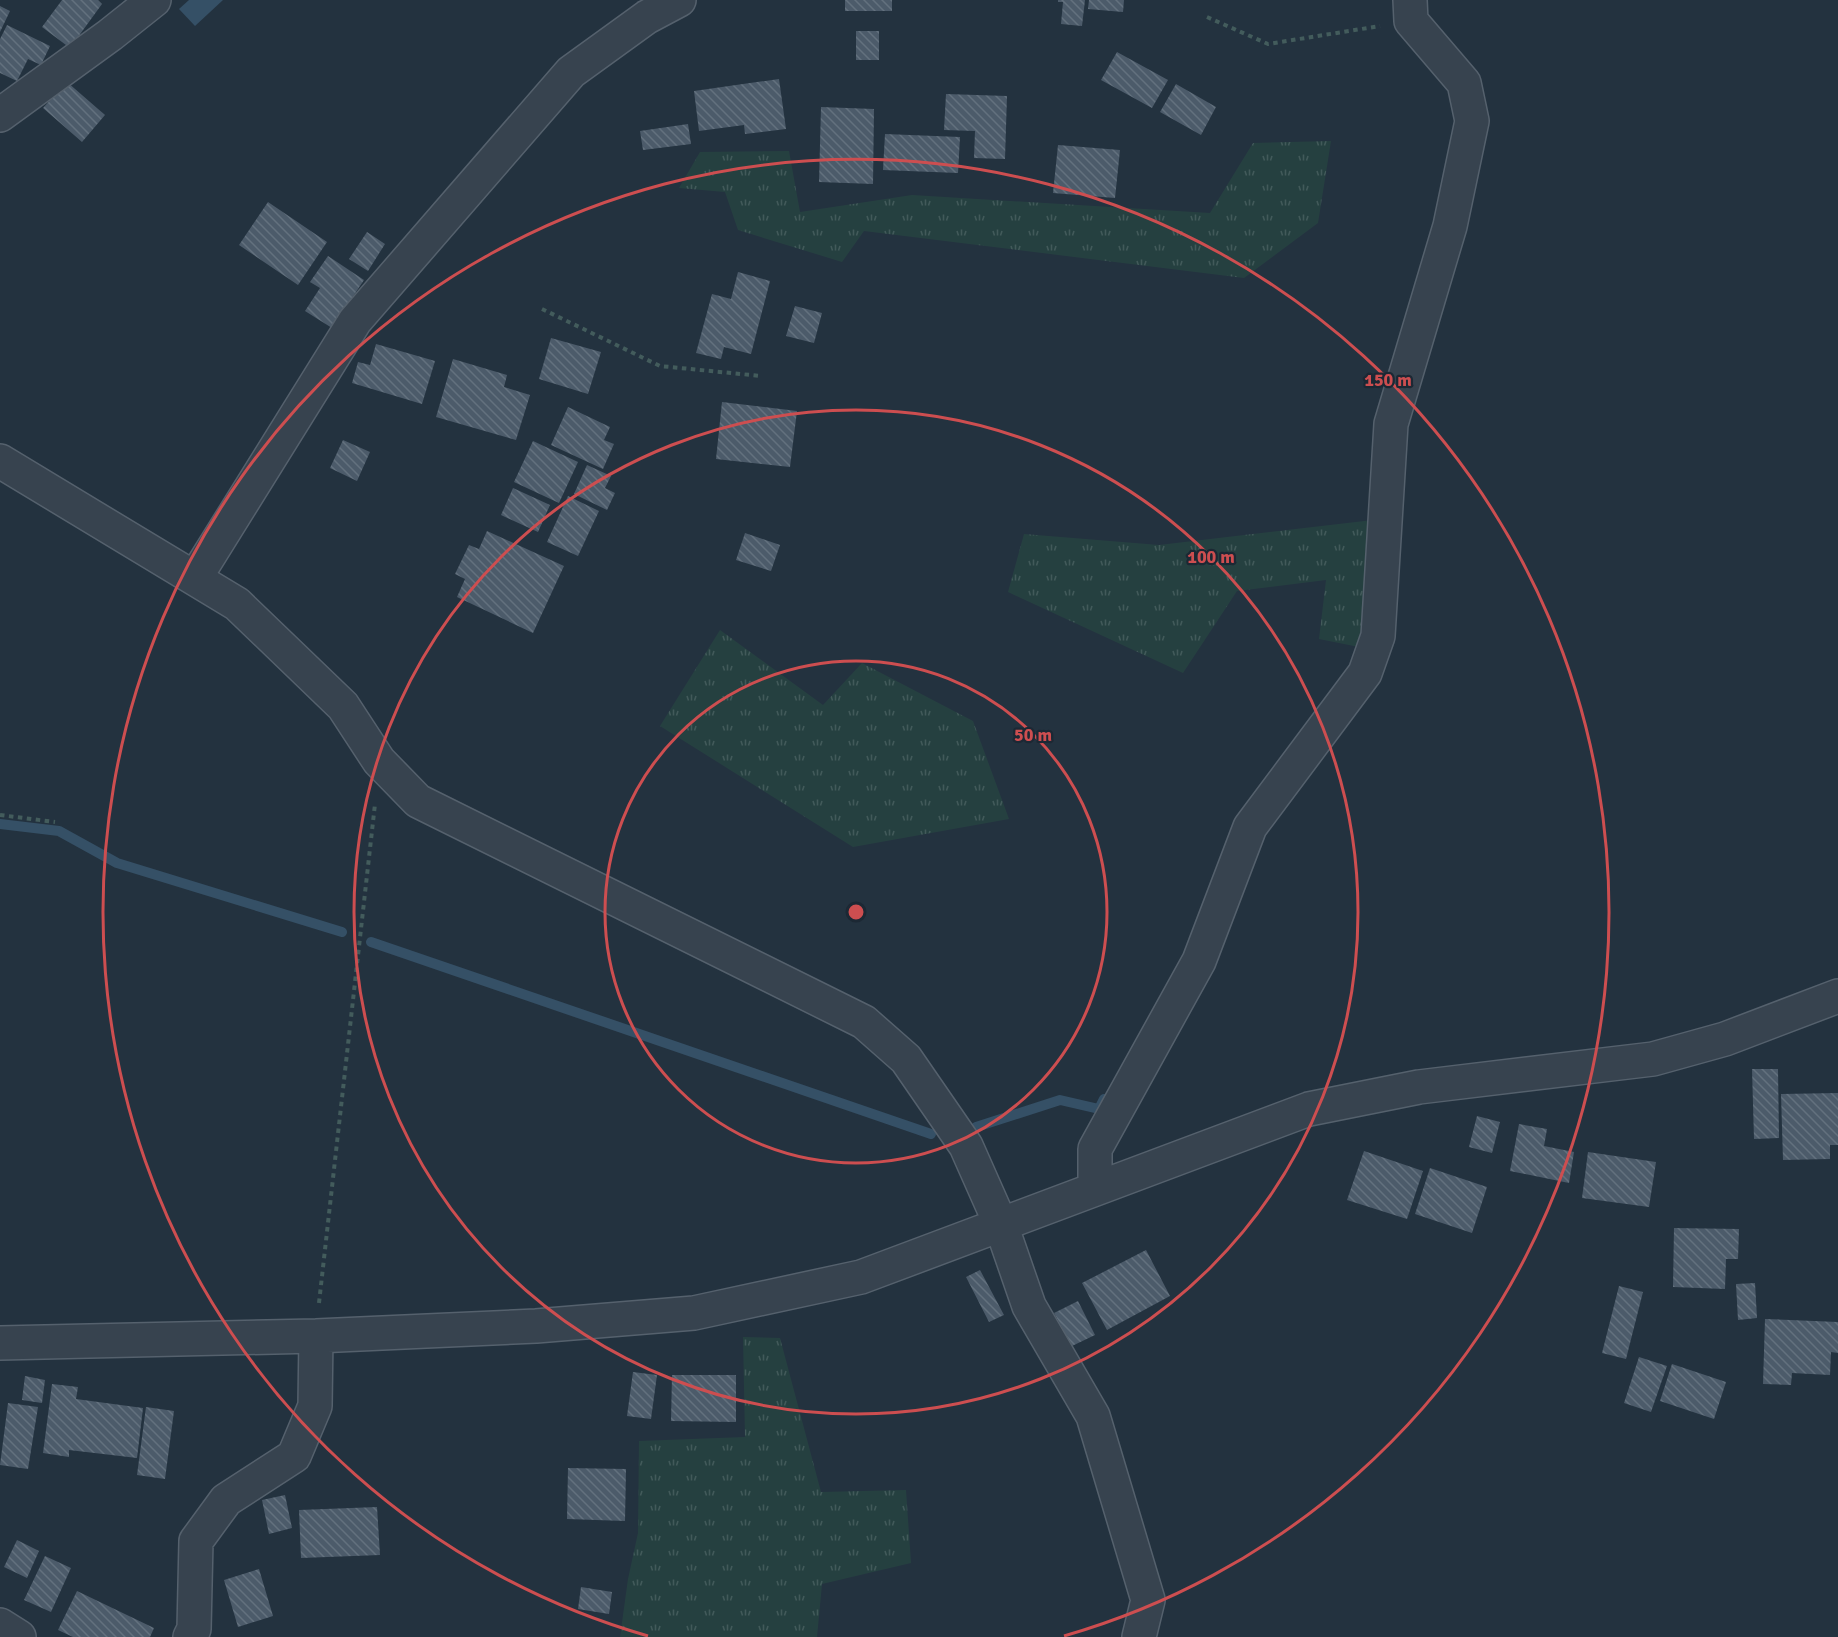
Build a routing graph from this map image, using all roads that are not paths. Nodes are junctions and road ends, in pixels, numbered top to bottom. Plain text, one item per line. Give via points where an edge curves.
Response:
1 (154, 0) edge
2 (679, 0) edge
3 (1411, 11) edge
4 (0, 115) edge
5 (0, 461) edge
6 (195, 578) junction
7 (1838, 996) edge
8 (1095, 1189) junction
9 (1001, 1225) junction
10 (316, 1336) junction
11 (0, 1343) edge
12 (0, 1625) edge
13 (19, 1637) edge
14 (190, 1637) edge
15 (1139, 1637) edge

1 - 4 street
2 - 6 street via 647,17 571,72 355,321
3 - 8 street via 1464,83 1472,121 1450,226 1391,424 1378,636 1365,673 1250,826 1199,961 1095,1149
5 - 6 street
6 - 9 street via 237,604 343,706 379,761 418,801 864,1022 906,1059 966,1146
7 - 8 street via 1725,1039 1653,1059 1419,1088 1309,1109
8 - 9 street
9 - 10 street via 861,1277 694,1313 536,1326
9 - 15 street via 1029,1306 1093,1416 1148,1600
10 - 11 street
10 - 14 street via 315,1406 294,1456 226,1500 196,1541 194,1629
12 - 13 street

